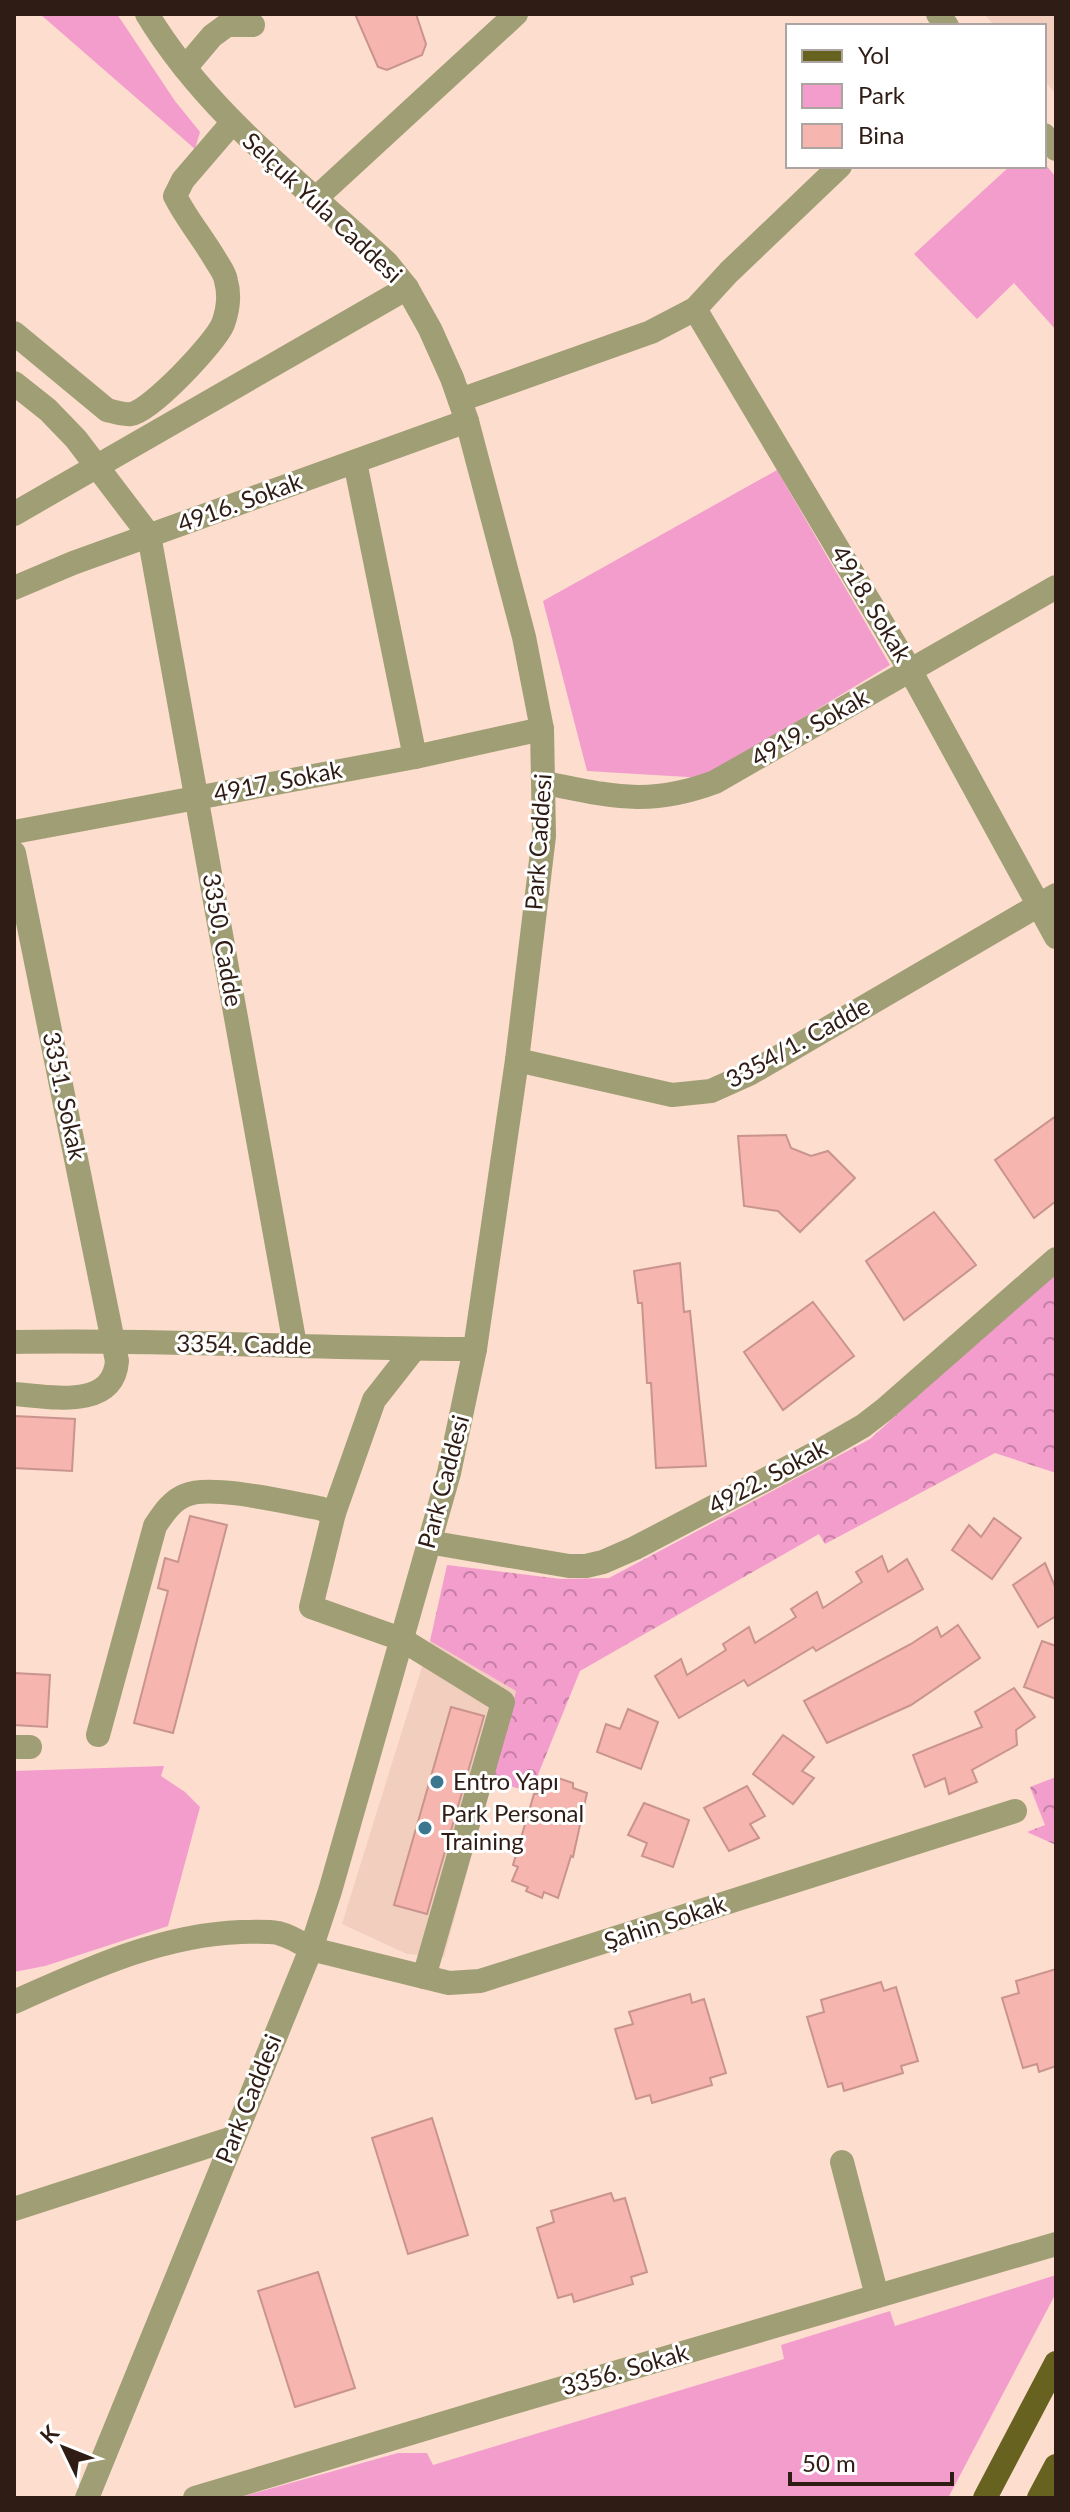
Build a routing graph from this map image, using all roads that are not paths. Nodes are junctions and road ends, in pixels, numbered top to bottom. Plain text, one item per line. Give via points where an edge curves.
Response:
1 (147, 14) edge
2 (516, 14) edge
3 (253, 25) dead end
4 (185, 68) junction
5 (232, 123) junction
6 (838, 168) edge
7 (315, 199) junction
8 (407, 288) junction
9 (695, 309) junction
10 (14, 333) edge
11 (14, 383) edge
12 (464, 410) junction
13 (355, 462) junction
14 (98, 466) junction
15 (14, 514) edge
16 (149, 535) junction
17 (1056, 587) edge
18 (14, 588) edge
19 (910, 670) junction
20 (542, 729) junction
21 (415, 757) junction
22 (545, 783) junction
23 (196, 798) junction
24 (14, 832) edge
25 (14, 853) edge
26 (1047, 900) edge
27 (1056, 937) edge
28 (517, 1060) junction
29 (1056, 1259) edge
30 (113, 1340) junction
31 (14, 1342) edge
32 (295, 1345) junction
33 (414, 1349) junction
34 (475, 1349) junction
35 (14, 1394) edge
36 (334, 1513) junction
37 (428, 1542) junction
38 (401, 1639) junction
39 (98, 1735) dead end
40 (1015, 1811) dead end
41 (311, 1949) junction
42 (424, 1977) junction
43 (14, 2002) edge
44 (233, 2138) junction
45 (842, 2162) dead end
46 (14, 2209) edge
47 (1056, 2244) edge
48 (877, 2296) junction
49 (1056, 2363) edge
50 (1056, 2466) edge
51 (87, 2498) edge
52 (195, 2498) edge
53 (985, 2498) edge
54 (1039, 2498) edge

1 - 4 street, Selçuk Yula Caddesi
2 - 7 street
3 - 4 street via 227,25
4 - 5 street, Selçuk Yula Caddesi
5 - 7 street, Selçuk Yula Caddesi
5 - 10 street via 175,196 226,279 228,305 222,326 187,370 147,408 118,413 107,410
6 - 9 street, 4916. Sokak
7 - 8 street, Selçuk Yula Caddesi via 387,263
8 - 12 street, Selçuk Yula Caddesi
8 - 14 street
9 - 12 street, 4916. Sokak
9 - 19 street, 4918. Sokak
11 - 14 street via 63,424
12 - 13 street, 4916. Sokak
12 - 20 street, Park Caddesi via 524,637
13 - 16 street, 4916. Sokak
13 - 21 street
14 - 15 street
14 - 16 street
16 - 18 street, 4916. Sokak
16 - 23 street, 3350. Cadde
17 - 19 street, 4919. Sokak
19 - 22 street, 4919. Sokak via 715,782 688,792 631,798
19 - 26 street, 4918. Sokak
20 - 21 street, 4917. Sokak
20 - 22 street, Park Caddesi
21 - 23 street, 4917. Sokak
22 - 28 street, Park Caddesi via 544,836
23 - 24 street, 4917. Sokak
23 - 32 street, 3350. Cadde
25 - 30 street, 3351. Sokak
26 - 27 street, 4918. Sokak
26 - 28 street, 3354/1. Cadde via 751,1073 711,1091 672,1095
28 - 34 street, Park Caddesi
29 - 37 street, 4922. Sokak via 863,1426 619,1555 569,1566
30 - 31 street, 3354. Cadde
30 - 32 street, 3354. Cadde
30 - 35 street, 3351. Sokak via 116,1373 102,1390 79,1398
32 - 33 street, 3354. Cadde
33 - 34 street, 3354. Cadde
33 - 36 street via 374,1400
34 - 37 street, Park Caddesi via 449,1473
36 - 38 street via 311,1607
36 - 39 street via 212,1491 187,1494 168,1507 155,1526
37 - 38 street, Park Caddesi
38 - 41 street, Park Caddesi
38 - 42 street via 503,1702
40 - 42 street, Şahin Sokak via 494,1978 458,1983
41 - 42 street, Şahin Sokak
41 - 43 street, Şahin Sokak via 275,1933 207,1935 121,1957
41 - 44 street, Park Caddesi
44 - 46 street
44 - 51 street, Park Caddesi
45 - 48 street
47 - 48 street, 3356. Sokak
48 - 52 street, 3356. Sokak
49 - 53 main road
50 - 54 main road

